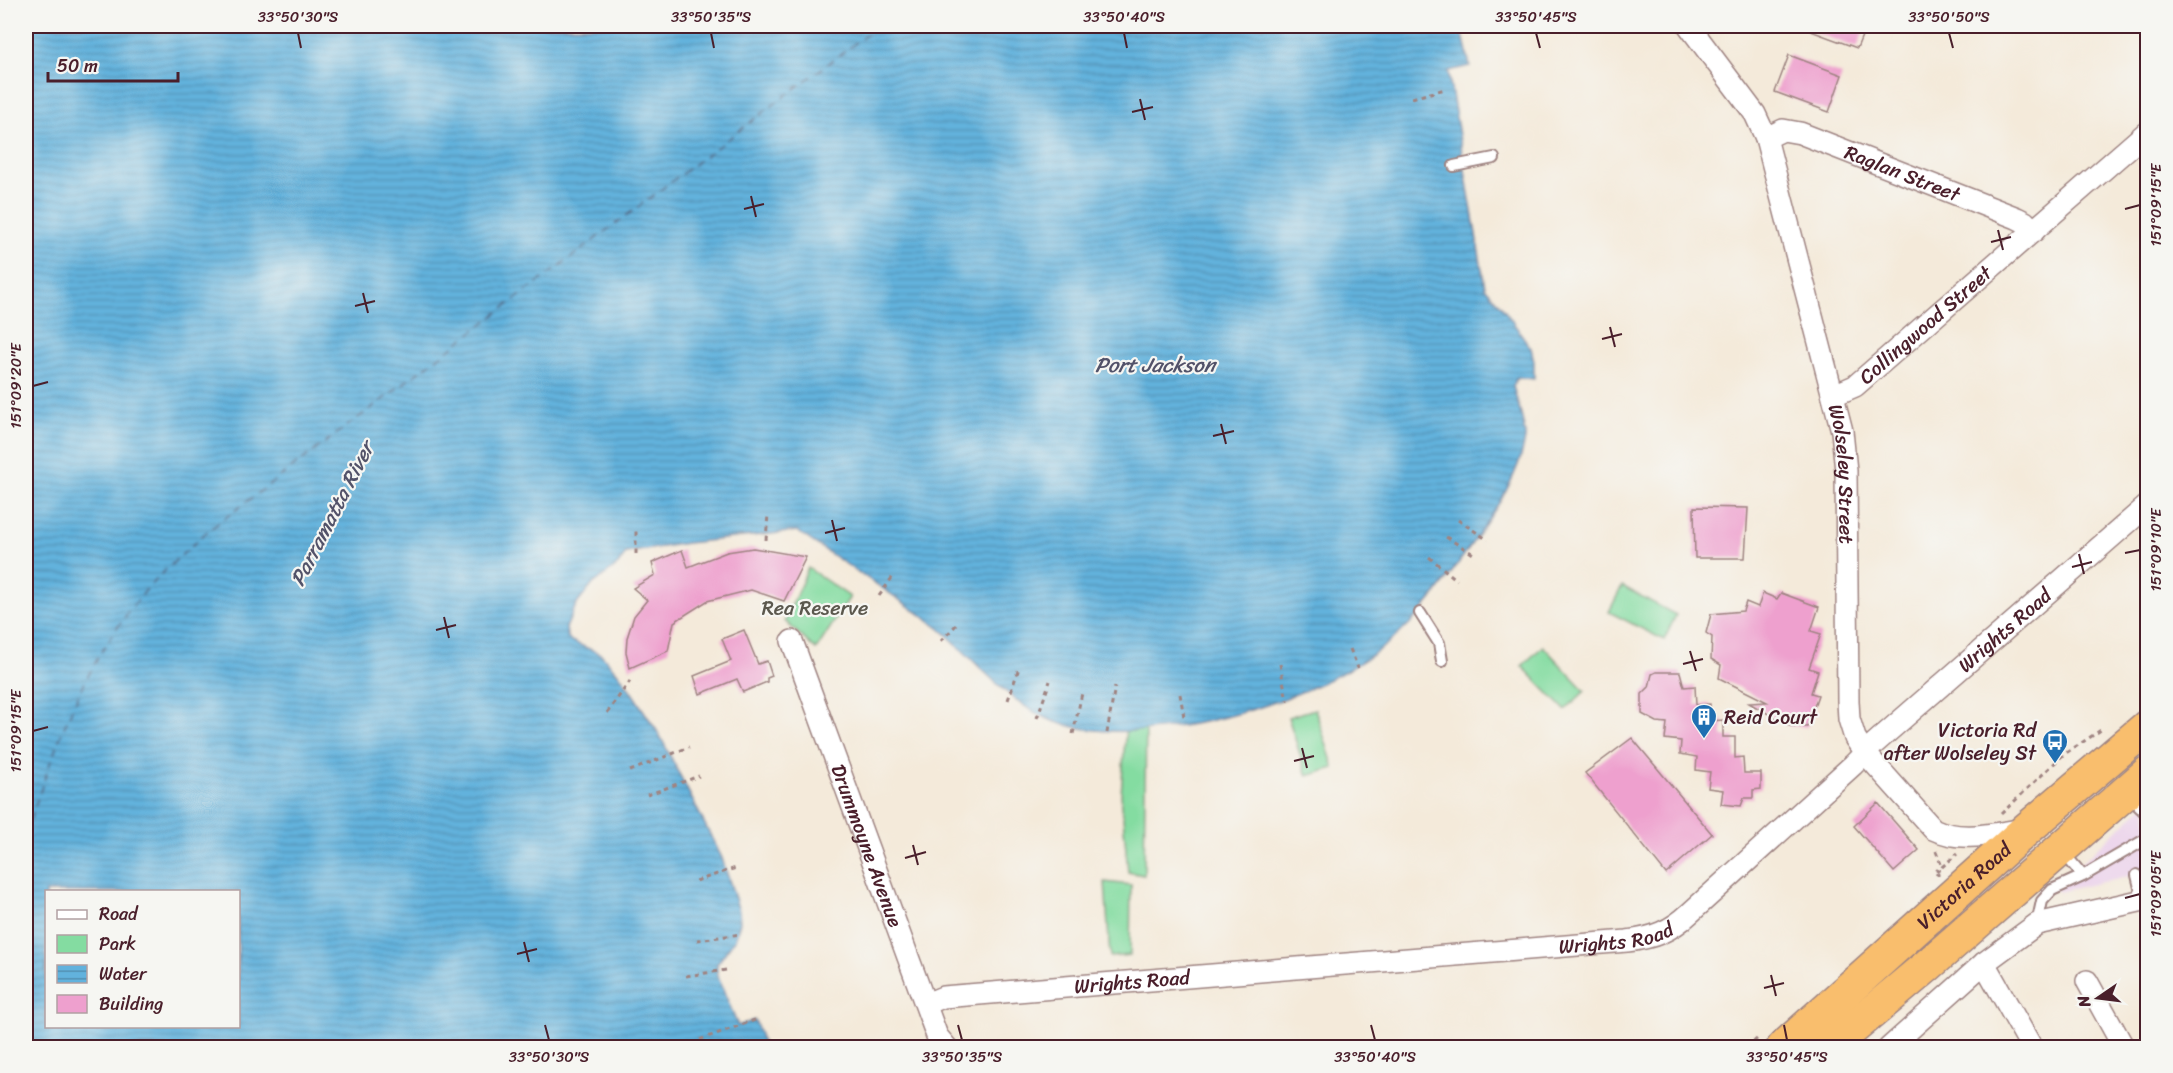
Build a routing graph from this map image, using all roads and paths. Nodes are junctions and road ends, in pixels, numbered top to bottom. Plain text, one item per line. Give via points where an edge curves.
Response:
1 (1689, 26) edge
2 (1445, 89) dead end
3 (1412, 98) dead end
4 (2148, 131) edge
5 (1766, 138) junction
6 (1494, 158) dead end
7 (1454, 166) dead end
8 (2034, 231) junction
9 (1834, 395) junction
10 (2148, 504) edge
11 (768, 514) dead end
12 (1458, 520) dead end
13 (636, 531) dead end
14 (1446, 537) dead end
15 (766, 540) dead end
16 (1488, 540) dead end
17 (636, 554) dead end
18 (1475, 555) dead end
19 (1430, 557) dead end
20 (894, 575) dead end
21 (1457, 580) dead end
22 (879, 596) dead end
23 (1420, 613) dead end
24 (956, 625) dead end
25 (792, 640) dead end
26 (941, 640) dead end
27 (1350, 649) dead end
28 (1442, 662) dead end
29 (1280, 664) dead end
30 (1019, 668) dead end
31 (1358, 668) dead end
32 (630, 681) dead end
33 (1050, 681) dead end
34 (1115, 686) dead end
35 (1082, 693) dead end
36 (1180, 694) dead end
37 (1008, 700) dead end
38 (1287, 701) dead end
39 (607, 713) dead end
40 (1184, 717) dead end
41 (1037, 718) dead end
42 (2109, 726) dead end
43 (2148, 726) edge
44 (1107, 733) dead end
45 (1073, 734) dead end
46 (689, 747) dead end
47 (1865, 753) junction
48 (2148, 761) edge
49 (630, 771) dead end
50 (2091, 773) junction
51 (699, 776) dead end
52 (2140, 794) edge
53 (647, 795) dead end
54 (1995, 818) dead end
55 (2027, 829) junction
56 (1971, 836) junction
57 (2148, 838) edge
58 (2061, 849) junction
59 (1938, 853) dead end
60 (736, 868) dead end
61 (2137, 874) dead end
62 (2084, 876) junction
63 (696, 881) dead end
64 (2145, 900) edge
65 (2037, 924) junction
66 (741, 934) dead end
67 (697, 940) dead end
68 (1984, 963) junction
69 (726, 970) dead end
70 (686, 976) dead end
71 (2087, 981) dead end
72 (926, 1004) junction
73 (755, 1020) dead end
74 (700, 1047) edge
75 (947, 1047) edge
76 (1783, 1047) edge
77 (1829, 1047) edge
78 (1889, 1047) edge
79 (2032, 1047) edge
80 (2124, 1047) edge

1 - 5 street, Wolseley Street via 1755,114
2 - 3 path
4 - 8 street, Collingwood Street
5 - 8 street, Raglan Street via 1783,130 1800,133 2017,218
5 - 9 street, Wolseley Street
6 - 7 lane
8 - 9 street, Collingwood Street via 1855,386
9 - 47 street, Wolseley Street via 1846,471 1849,719
10 - 47 street, Wrights Road
11 - 15 path
12 - 16 path
13 - 17 path
14 - 18 path
19 - 21 path
20 - 22 path
23 - 28 lane via 1439,644
24 - 26 path
25 - 72 street, Drummoyne Avenue
27 - 31 path
29 - 38 path
30 - 37 path
32 - 39 path
33 - 41 path
34 - 44 path
35 - 45 path
36 - 40 path
42 - 54 path via 2063,755
43 - 50 highway, Victoria Road
46 - 49 path
47 - 56 street, Wolseley Street via 1933,829 1952,836
47 - 72 street, Wrights Road via 1679,923 1653,937 944,997
48 - 50 highway via 2125,762
50 - 55 highway, Victoria Road
51 - 53 path
52 - 58 highway, Victoria Road
55 - 56 street, Wolseley Street
55 - 76 highway, Victoria Road
56 - 59 path via 1969,844 1942,867
57 - 62 lane
58 - 62 lane
58 - 77 highway, Victoria Road
60 - 63 path
61 - 64 lane
62 - 65 lane via 2052,890 2042,901
64 - 65 street
65 - 68 street
66 - 67 path
68 - 78 street
68 - 79 street
69 - 70 path
71 - 80 street
72 - 75 street, Drummoyne Avenue via 937,1036
73 - 74 path via 699,1040

